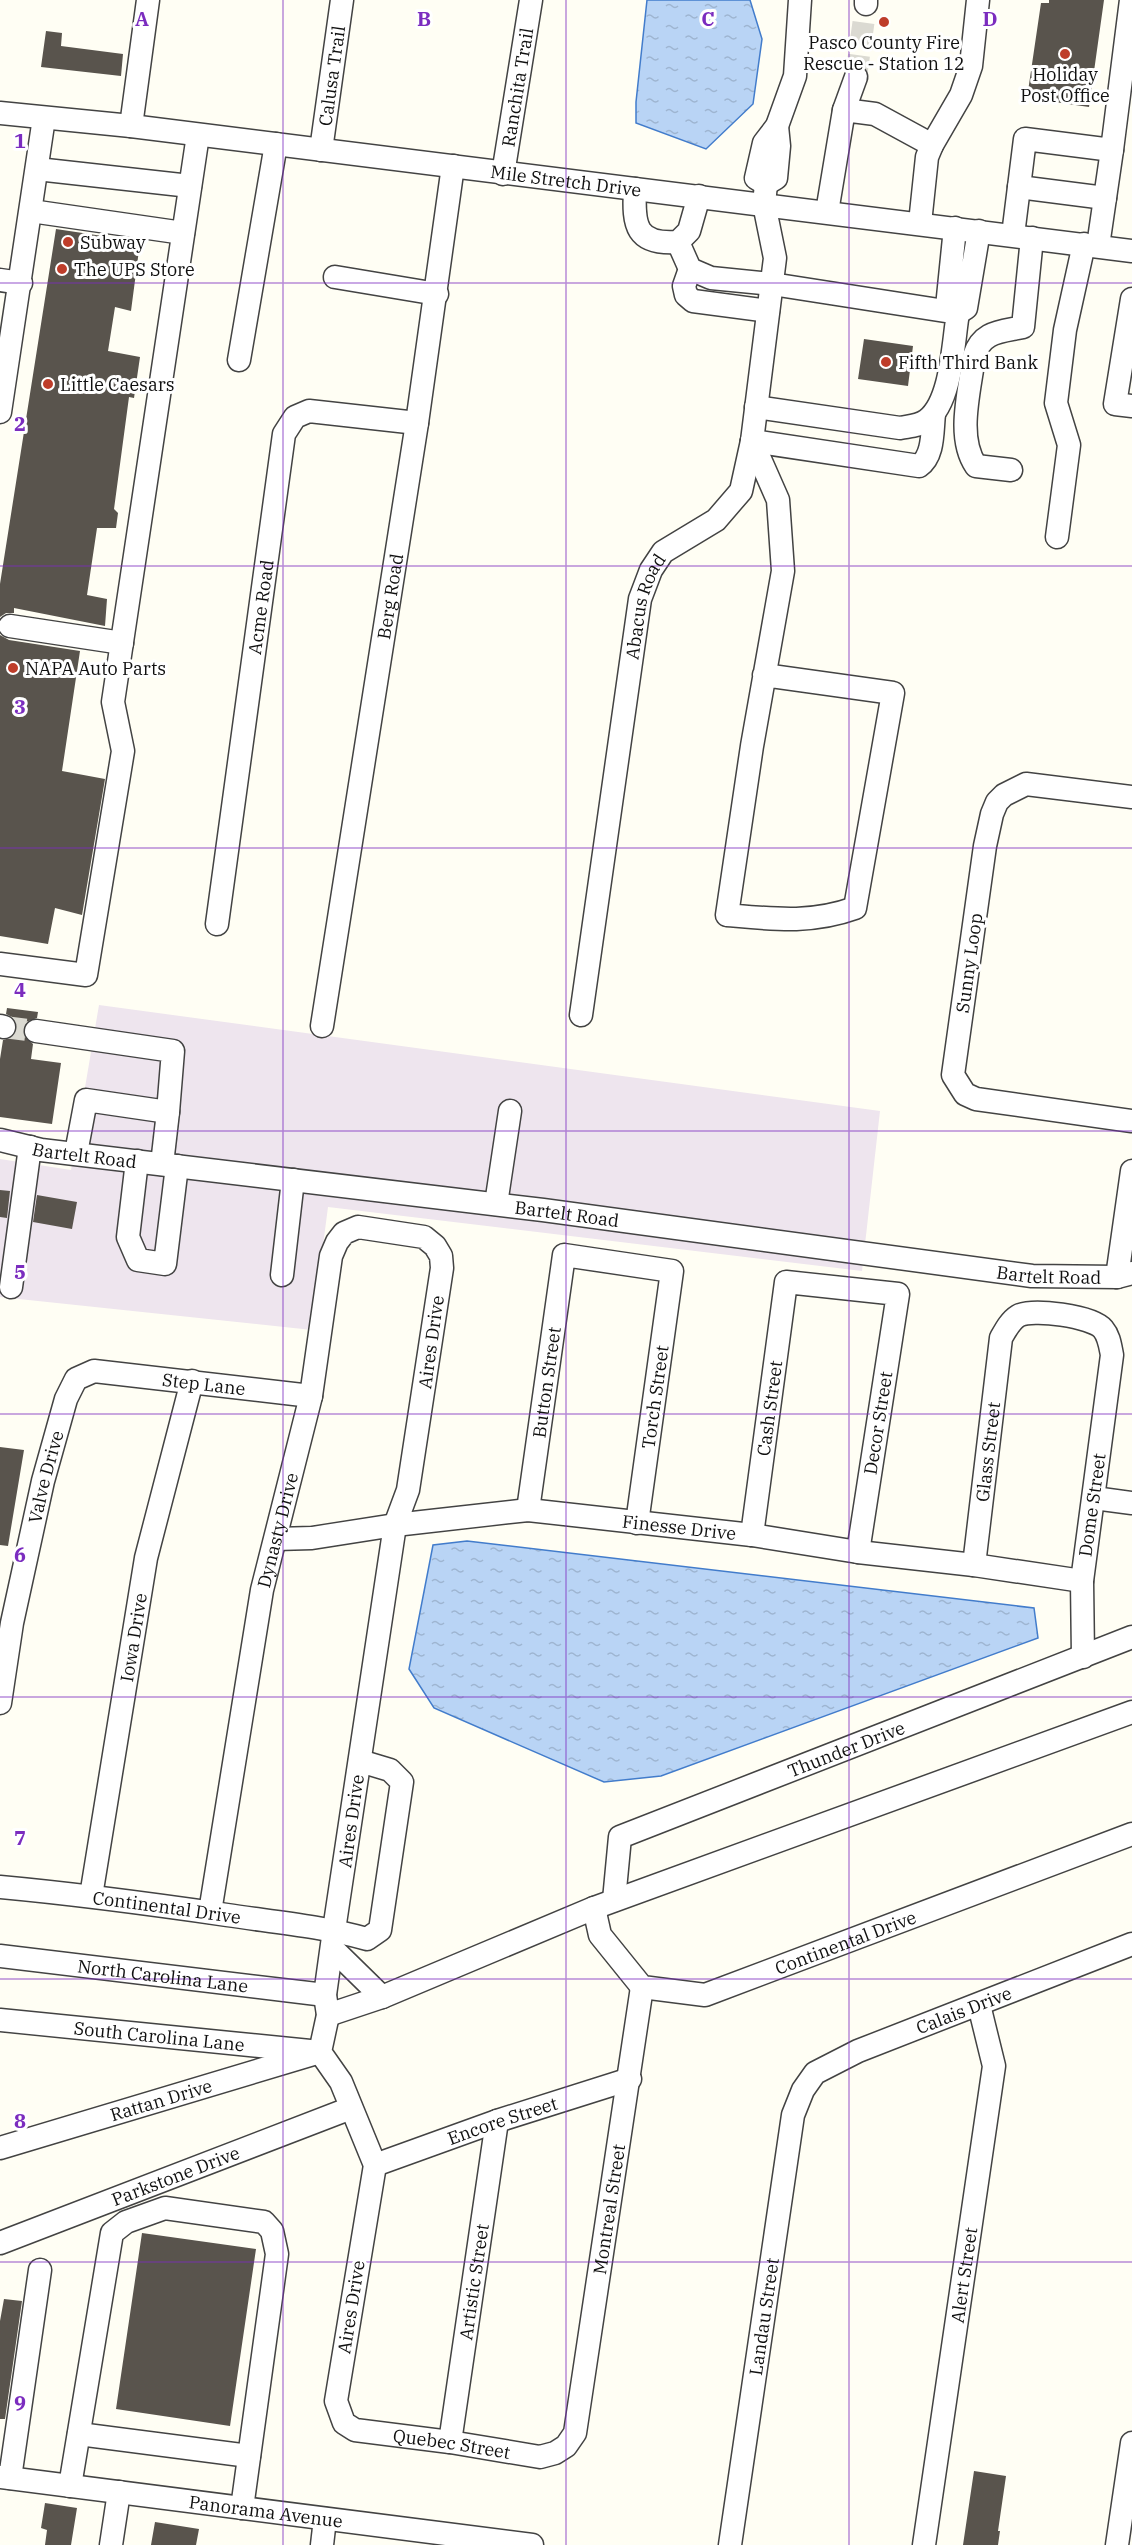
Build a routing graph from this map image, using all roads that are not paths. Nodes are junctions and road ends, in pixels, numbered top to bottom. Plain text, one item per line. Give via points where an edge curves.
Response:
1 (148, 0) edge
2 (342, 0) edge
3 (531, 0) edge
4 (800, 0) edge
5 (978, 0) edge
6 (1131, 0) edge
7 (856, 78) tunnel mouth
8 (844, 110) junction
9 (0, 113) edge
10 (44, 118) junction
11 (131, 126) junction
12 (198, 135) junction
13 (276, 144) junction
14 (932, 145) junction
15 (321, 150) junction
16 (1112, 150) junction
17 (453, 166) junction
18 (37, 169) junction
19 (503, 174) junction
20 (190, 186) junction
21 (1019, 187) junction
22 (634, 189) junction
23 (765, 194) junction
24 (699, 196) junction
25 (1105, 198) junction
26 (31, 211) junction
27 (827, 212) junction
28 (920, 224) junction
29 (955, 228) junction
30 (979, 231) junction
31 (183, 233) junction
32 (1023, 236) junction
33 (678, 242) junction
34 (1091, 245) junction
35 (1132, 250) edge
36 (690, 269) junction
37 (335, 277) dead end
38 (10, 282) edge
39 (772, 284) junction
40 (437, 294) junction
41 (1132, 299) edge
42 (768, 311) junction
43 (958, 313) junction
44 (1130, 323) edge
45 (239, 360) dead end
46 (1132, 406) edge
47 (756, 407) junction
48 (0, 412) edge
49 (934, 414) junction
50 (417, 423) junction
51 (752, 441) junction
52 (1011, 470) dead end
53 (1057, 537) dead end
54 (10, 626) dead end
55 (122, 644) junction
56 (764, 675) junction
57 (1132, 797) edge
58 (217, 924) dead end
59 (0, 964) edge
60 (581, 1015) dead end
61 (322, 1026) dead end
62 (36, 1031) tunnel mouth
63 (510, 1111) dead end
64 (168, 1112) junction
65 (1132, 1121) edge
66 (0, 1140) edge
67 (30, 1147) junction
68 (76, 1154) junction
69 (137, 1161) junction
70 (169, 1165) junction
71 (1132, 1171) edge
72 (293, 1180) junction
73 (496, 1204) junction
74 (424, 1237) joint
75 (672, 1271) joint
76 (282, 1275) dead end
77 (1125, 1275) edge
78 (11, 1287) dead end
79 (898, 1294) joint
80 (1112, 1355) joint
81 (94, 1371) joint
82 (192, 1381) junction
83 (311, 1396) junction
84 (1094, 1498) junction
85 (1132, 1503) edge
86 (528, 1510) junction
87 (637, 1523) junction
88 (395, 1525) junction
89 (752, 1535) junction
90 (276, 1539) junction
91 (858, 1552) junction
92 (974, 1565) junction
93 (1082, 1581) junction
94 (1132, 1636) edge
95 (1083, 1657) junction
96 (0, 1703) edge
97 (1132, 1712) edge
98 (360, 1761) junction
99 (1132, 1833) edge
100 (0, 1887) edge
101 (91, 1896) junction
102 (604, 1904) junction
103 (210, 1912) junction
104 (334, 1940) junction
105 (1132, 1944) edge
106 (0, 1956) edge
107 (642, 1987) junction
108 (382, 1997) junction
109 (327, 2005) junction
110 (979, 2005) junction
111 (0, 2020) edge
112 (320, 2052) junction
113 (630, 2079) junction
114 (803, 2090) joint
115 (351, 2108) junction
116 (497, 2121) junction
117 (0, 2148) edge
118 (375, 2165) junction
119 (0, 2243) edge
120 (40, 2270) dead end
121 (336, 2401) joint
122 (575, 2433) joint
123 (79, 2434) junction
124 (450, 2442) junction
125 (1132, 2443) edge
126 (249, 2456) junction
127 (5, 2478) edge
128 (70, 2486) junction
129 (119, 2492) junction
130 (242, 2508) junction
131 (326, 2519) junction
132 (111, 2545) edge
133 (322, 2545) edge
134 (531, 2545) edge
135 (730, 2545) edge
136 (924, 2545) edge
137 (1118, 2545) edge

1 - 11 street
2 - 15 street, Calusa Trail
3 - 19 street, Ranchita Trail
4 - 23 street via 795,76 777,126 777,178
5 - 14 street via 971,66 961,95
6 - 16 street
7 - 8 street
8 - 14 street via 875,114
8 - 27 street
9 - 10 street, Mile Stretch Drive
10 - 11 street, Mile Stretch Drive
10 - 18 street
11 - 12 street, Mile Stretch Drive
12 - 13 street, Mile Stretch Drive
12 - 20 street
13 - 15 street, Mile Stretch Drive
13 - 45 street
14 - 28 street via 927,157
15 - 17 street, Mile Stretch Drive
16 - 21 street via 1025,139
16 - 25 street
17 - 19 street, Mile Stretch Drive
17 - 40 street, Berg Road
18 - 20 street
18 - 26 street
19 - 22 street, Mile Stretch Drive
20 - 31 street
21 - 25 street
21 - 32 street
22 - 24 street, Mile Stretch Drive
22 - 33 street via 637,229 647,239
23 - 24 street, Mile Stretch Drive
23 - 27 street, Mile Stretch Drive
23 - 39 street, Abacus Road via 775,258
24 - 33 street via 689,231
25 - 34 street
26 - 31 street
26 - 38 street
27 - 28 street, Mile Stretch Drive
28 - 29 street, Mile Stretch Drive
29 - 30 street, Mile Stretch Drive
29 - 43 street via 946,307
30 - 32 street, Mile Stretch Drive
30 - 43 street via 966,308
31 - 55 street
32 - 34 street, Mile Stretch Drive
32 - 52 street via 1023,327 993,334 978,345 965,429 966,448 976,466
33 - 36 street
34 - 35 street, Mile Stretch Drive
34 - 53 street via 1065,330 1056,403 1069,445
36 - 39 street via 711,278
36 - 42 street via 684,286 693,301
37 - 40 street
38 - 48 street
39 - 42 street, Abacus Road
39 - 43 street
40 - 50 street, Berg Road
41 - 44 street
42 - 47 street, Abacus Road
43 - 49 street via 947,383
44 - 46 street via 1115,404
47 - 49 street via 900,428 917,426
47 - 51 street, Abacus Road
49 - 51 street via 929,453 919,466
50 - 58 street, Acme Road via 309,411 295,417 284,434
50 - 61 street, Berg Road
51 - 56 street via 778,500 783,572
51 - 60 street, Abacus Road via 741,490 716,520 663,552 640,599
54 - 55 street
55 - 59 street via 113,702 123,751 86,975
56 - 56 street via 727,915 793,921 831,917 855,908 893,693
57 - 65 street, Sunny Loop via 1026,784 997,802 985,846 953,1075 965,1094 976,1099
62 - 64 street via 173,1051
63 - 73 street
64 - 68 street via 86,1100
64 - 70 street
66 - 67 street, Bartelt Road
67 - 68 street, Bartelt Road
67 - 78 street
68 - 69 street, Bartelt Road
69 - 70 street, Bartelt Road
69 - 70 street via 128,1237 138,1260 165,1264
70 - 72 street, Bartelt Road
71 - 77 street
72 - 73 street, Bartelt Road
72 - 76 street
73 - 77 street, Bartelt Road via 1032,1276
74 - 83 street, Dynasty Drive via 358,1227 344,1233 337,1242
74 - 88 street, Aires Drive via 441,1256 442,1268 408,1490
75 - 86 street, Button Street via 564,1255
75 - 87 street, Torch Street
79 - 89 street, Cash Street via 786,1282
79 - 91 street, Decor Street
80 - 84 street, Dome Street
80 - 92 street, Glass Street via 1109,1339 1101,1327 1086,1319 1032,1312 1017,1316 1000,1338
81 - 82 street, Step Lane
81 - 96 street, Valve Drive via 76,1379 66,1399 43,1481 12,1623
82 - 83 street, Step Lane
82 - 101 street, Iowa Drive via 146,1558
83 - 90 street, Dynasty Drive
84 - 85 street
84 - 93 street, Dome Street
86 - 87 street, Finesse Drive
86 - 88 street, Finesse Drive
87 - 89 street, Finesse Drive
88 - 90 street, Finesse Drive via 312,1538
88 - 98 street, Aires Drive
89 - 91 street, Finesse Drive
90 - 103 street, Dynasty Drive via 262,1590
91 - 92 street, Finesse Drive
92 - 93 street, Finesse Drive
93 - 95 street, Dome Street
94 - 95 street, Thunder Drive
95 - 102 street, Thunder Drive via 620,1837
97 - 102 street
98 - 104 street, Aires Drive
98 - 104 street, Continental Drive via 390,1770 402,1782 380,1930 367,1939
99 - 107 street, Continental Drive via 705,1995
100 - 101 street, Continental Drive
101 - 103 street, Continental Drive
102 - 107 street via 600,1935
102 - 108 street
103 - 104 street, Continental Drive
104 - 108 street
104 - 109 street, Aires Drive
105 - 110 street, Calais Drive
106 - 109 street, North Carolina Lane
107 - 113 street, Montreal Street
108 - 109 street
109 - 112 street, Aires Drive
110 - 114 street, Calais Drive via 858,2051 815,2073
110 - 136 street, Alert Street via 994,2066
111 - 112 street, South Carolina Lane
112 - 115 street via 341,2082
112 - 117 street, Rattan Drive
113 - 116 street, Encore Street
113 - 122 street, Montreal Street
114 - 135 street, Landau Street via 793,2115
115 - 118 street
115 - 119 street, Parkstone Drive
116 - 118 street, Encore Street
116 - 124 street, Artistic Street
118 - 121 street, Aires Drive
120 - 127 street
121 - 124 street, Quebec Street via 344,2423 355,2430
122 - 124 street, Quebec Street via 566,2446 540,2457
123 - 126 street
123 - 126 street via 112,2233 126,2222 165,2208 264,2222 272,2230 277,2254
123 - 128 street
125 - 137 street
126 - 130 street
127 - 128 street, Panorama Avenue
128 - 129 street, Panorama Avenue
129 - 130 street, Panorama Avenue
129 - 132 street
130 - 131 street, Panorama Avenue
131 - 133 street
131 - 134 street, Panorama Avenue

